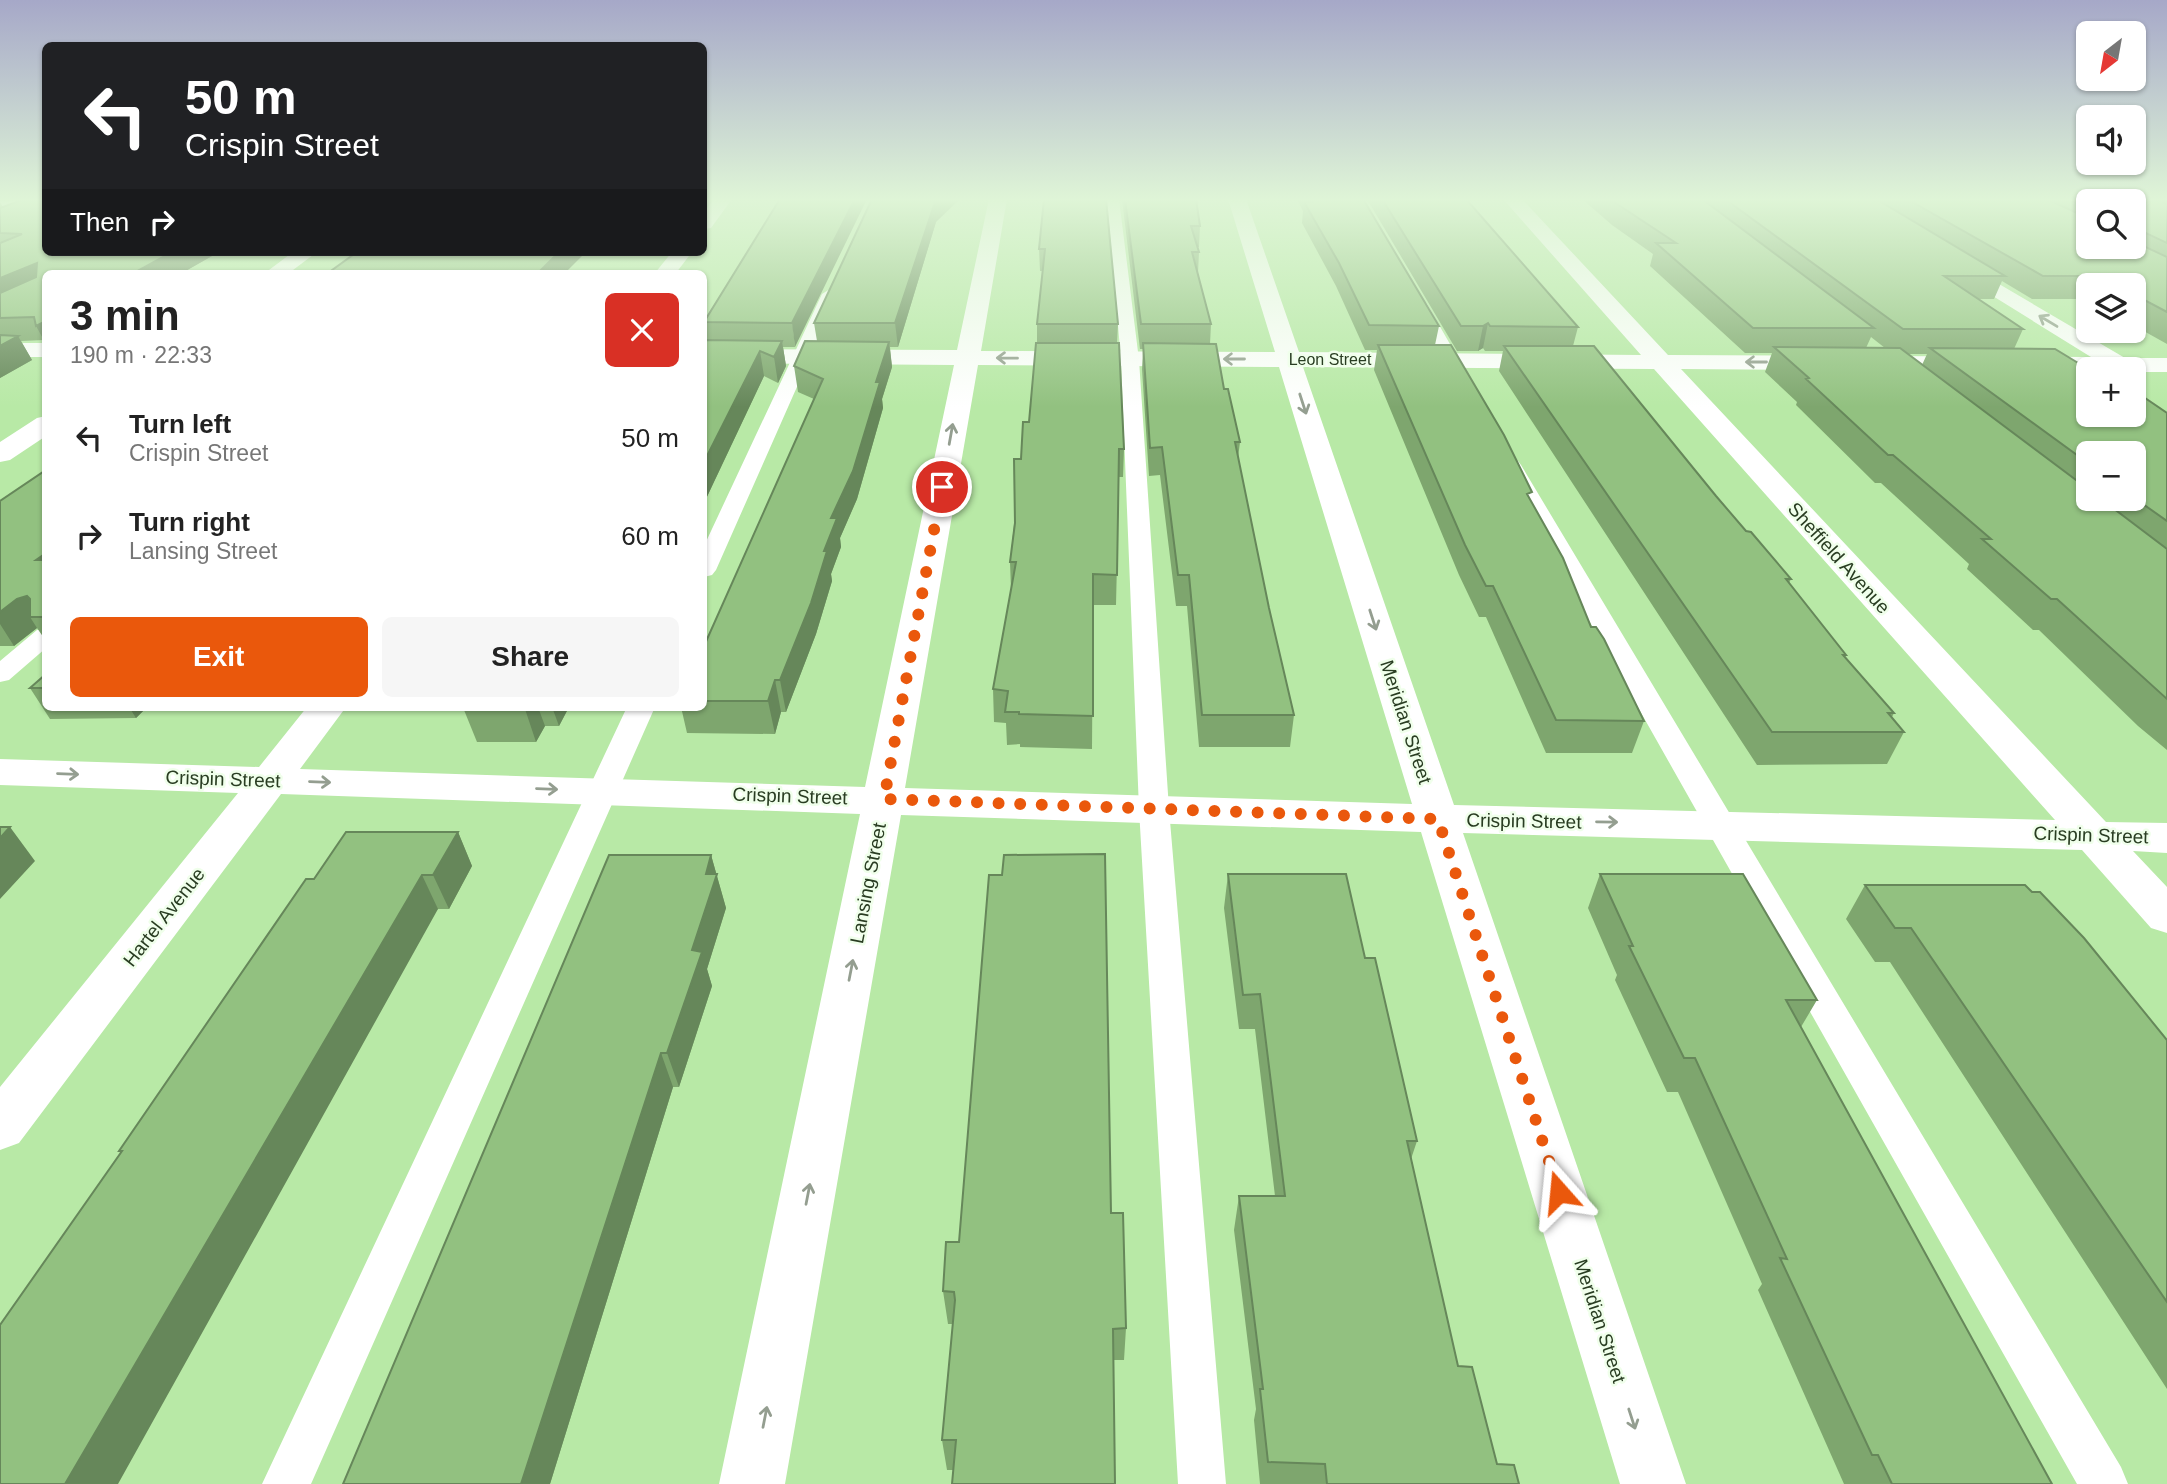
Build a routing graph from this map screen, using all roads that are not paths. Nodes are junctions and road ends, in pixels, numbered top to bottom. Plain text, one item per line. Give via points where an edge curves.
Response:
1 (984, 268) edge
2 (1120, 268) edge
3 (1260, 268) edge
4 (1575, 268) edge
5 (1962, 268) edge
6 (841, 272) edge
7 (1404, 279) edge
8 (1871, 346) edge
9 (0, 350) edge
10 (42, 350) edge
11 (707, 356) edge
12 (802, 356) junction
13 (965, 357) junction
14 (2107, 357) edge
15 (1289, 359) junction
16 (1130, 360) junction
17 (1451, 360) junction
18 (1660, 361) junction
19 (1892, 362) junction
20 (2076, 367) edge
21 (1914, 380) edge
22 (1478, 407) edge
23 (42, 427) edge
24 (1499, 443) edge
25 (0, 454) edge
26 (707, 563) edge
27 (42, 638) edge
28 (0, 674) edge
29 (324, 711) edge
30 (639, 711) edge
31 (0, 772) edge
32 (270, 780) junction
33 (603, 790) junction
34 (884, 799) junction
35 (1154, 808) junction
36 (1438, 819) junction
37 (1718, 824) junction
38 (2093, 835) junction
39 (2167, 838) edge
40 (2167, 916) edge
41 (0, 1127) edge
42 (286, 1484) edge
43 (752, 1484) edge
44 (1202, 1484) edge
45 (1653, 1484) edge
46 (2104, 1484) edge

1 - 13 street, Lansing Street
2 - 16 lane
3 - 15 street, Meridian Street
4 - 18 street, Sheffield Avenue
14 -> 5 street
6 - 12 lane
7 - 17 lane
8 - 19 lane
9 - 10 street
11 - 12 street, Leon Street
12 - 13 street, Leon Street
12 - 26 lane
16 -> 13 street, Leon Street
34 -> 13 street, Lansing Street
15 -> 16 street, Leon Street
15 - 17 street, Leon Street
15 -> 36 street, Meridian Street
16 - 35 lane
17 - 18 street, Leon Street
17 - 22 lane
19 -> 18 street, Leon Street
18 - 38 street, Sheffield Avenue
19 - 20 street, Leon Street
19 - 21 lane
23 - 25 street
24 - 37 lane
27 - 28 lane
29 - 32 street, Hartel Avenue
30 - 33 lane
31 -> 32 street, Crispin Street
32 -> 33 street, Crispin Street
32 - 41 street, Hartel Avenue
33 - 34 street, Crispin Street
33 - 42 lane
34 - 35 street, Crispin Street
43 -> 34 street, Lansing Street
35 - 36 street, Crispin Street
35 - 44 lane
36 -> 37 street, Crispin Street
36 -> 45 street, Meridian Street
37 - 38 street, Crispin Street
37 - 46 lane
38 - 39 street, Crispin Street
38 - 40 street, Sheffield Avenue

